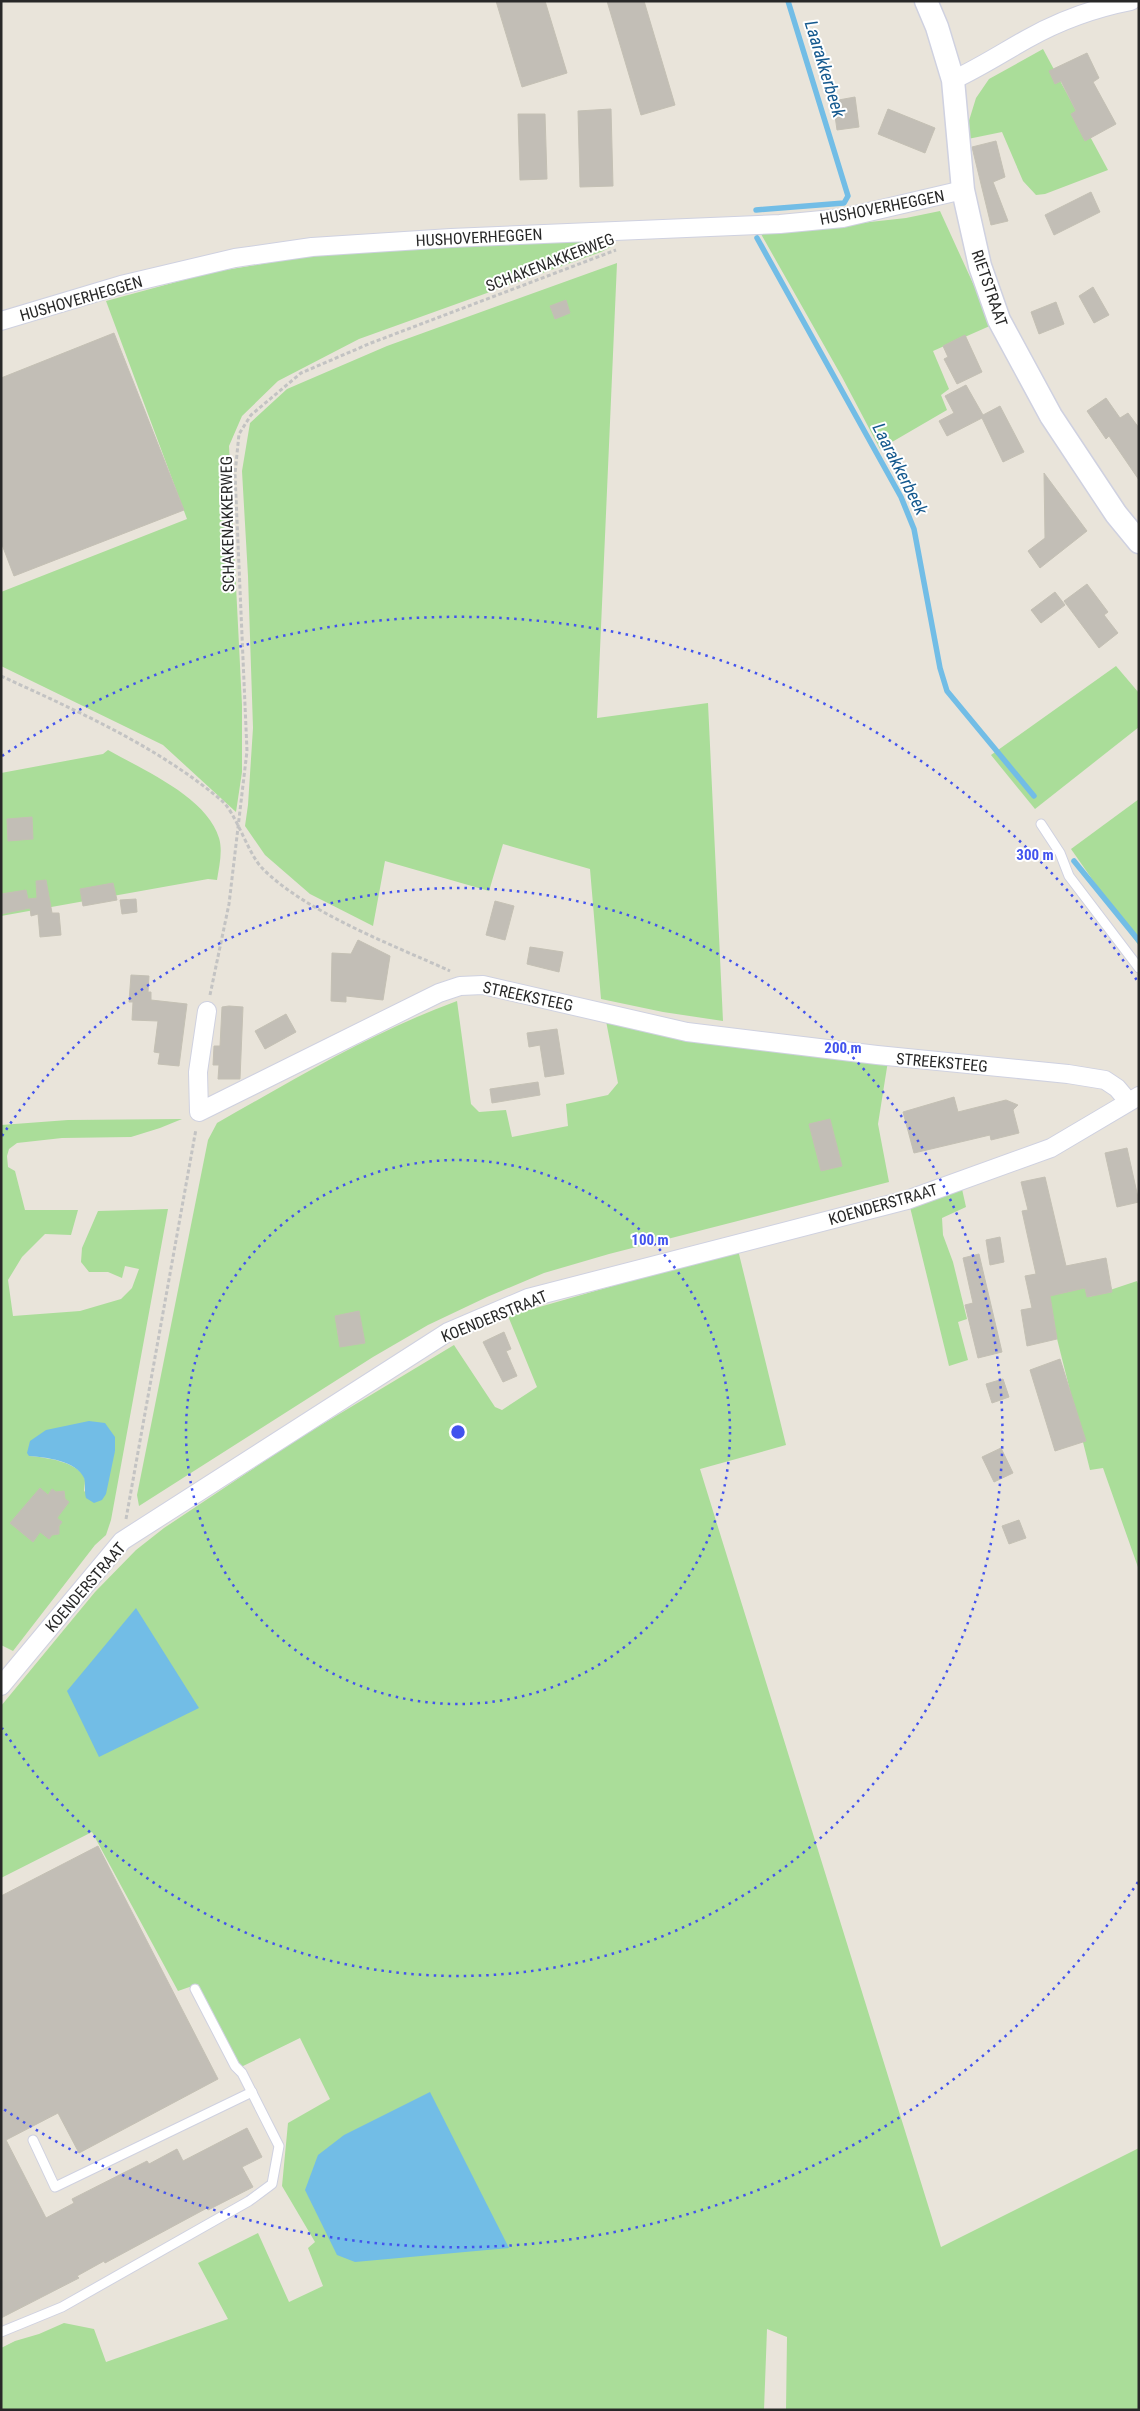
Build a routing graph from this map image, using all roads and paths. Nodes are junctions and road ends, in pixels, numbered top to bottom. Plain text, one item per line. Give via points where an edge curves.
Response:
1 (926, 1) edge
2 (1131, 1) edge
3 (953, 80) junction
4 (963, 190) junction
5 (639, 230) junction
6 (1, 321) edge
7 (1139, 542) edge
8 (1, 676) edge
9 (1041, 824) dead end
10 (239, 830) junction
11 (1139, 968) edge
12 (482, 985) junction
13 (207, 1011) joint
14 (1133, 1098) edge
15 (199, 1112) junction
16 (122, 1541) junction
17 (1, 1686) edge
18 (195, 1989) dead end
19 (252, 2092) junction
20 (33, 2140) dead end
21 (1, 2332) edge

1 - 3 street, RIETSTRAAT
2 - 3 street via 1085,13 1029,38
3 - 4 street, RIETSTRAAT
4 - 5 street, HUSHOVERHEGGEN via 843,218
4 - 7 street, RIETSTRAAT via 980,266 999,320 1056,424 1116,514
5 - 6 street, HUSHOVERHEGGEN via 312,247 235,258 140,280
5 - 10 path, SCHAKENAKKERWEG via 628,245 301,373 252,415 239,434 235,474 247,752
8 - 10 path via 157,753 223,801
9 - 11 lane via 1060,853 1069,876
10 - 12 path via 261,867 298,897 374,937
10 - 13 path via 230,904
12 - 14 street, STREEKSTEEG via 687,1032 1105,1080
12 - 15 street, STREEKSTEEG via 460,986 439,993
13 - 15 street via 198,1072
14 - 16 street, KOENDERSTRAAT via 1050,1148 908,1200 528,1298 448,1332
15 - 16 path
16 - 17 street, KOENDERSTRAAT
18 - 19 lane
19 - 20 lane via 55,2187
19 - 21 lane via 279,2146 272,2184 249,2201 62,2307

